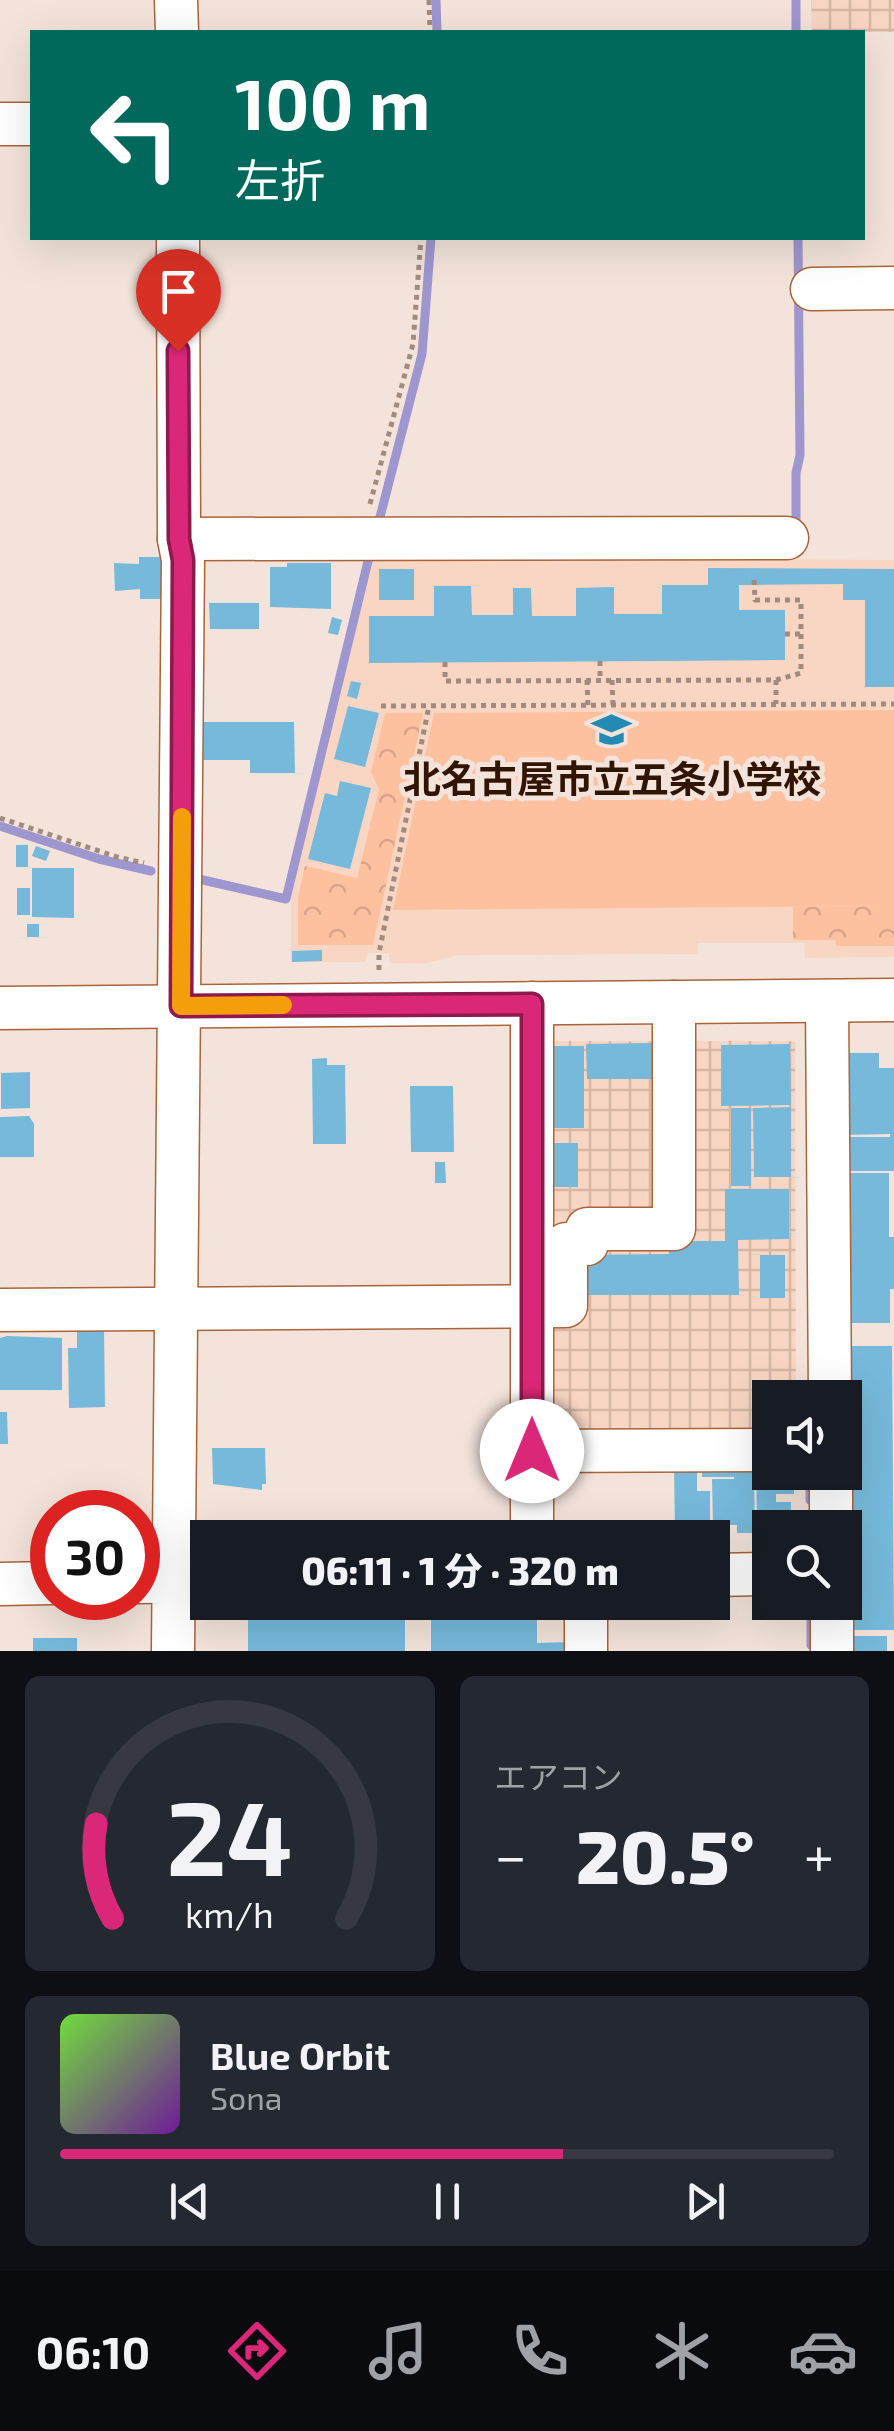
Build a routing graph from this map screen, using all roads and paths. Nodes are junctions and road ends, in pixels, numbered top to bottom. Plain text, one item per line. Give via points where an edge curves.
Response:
1 (176, 0) edge
2 (430, 0) edge
3 (176, 30) edge
4 (430, 30) edge
5 (0, 124) edge
6 (30, 124) edge
7 (178, 240) edge
8 (421, 240) edge
9 (812, 288) dead end
10 (894, 288) edge
11 (787, 538) dead end
12 (179, 539) junction
13 (365, 541) junction
14 (754, 577) dead end
15 (785, 634) dead end
16 (801, 634) junction
17 (600, 661) dead end
18 (445, 662) dead end
19 (588, 680) junction
20 (600, 680) junction
21 (612, 680) junction
22 (776, 680) junction
23 (776, 704) junction
24 (894, 704) edge
25 (613, 705) junction
26 (381, 706) dead end
27 (429, 706) junction
28 (588, 706) junction
29 (0, 818) edge
30 (182, 870) junction
31 (378, 978) dead end
32 (894, 1000) edge
33 (827, 1001) junction
34 (674, 1002) junction
35 (532, 1004) junction
36 (181, 1006) junction
37 (0, 1008) edge
38 (532, 1306) junction
39 (177, 1309) junction
40 (0, 1310) edge
41 (830, 1380) edge
42 (752, 1450) edge
43 (532, 1451) junction
44 (532, 1520) edge
45 (173, 1582) edge
46 (30, 1583) edge
47 (0, 1584) edge
48 (586, 1620) edge
49 (832, 1620) edge
50 (173, 1651) edge
51 (586, 1651) edge
52 (832, 1651) edge

1 - 3 street
2 - 4 path
5 - 6 street
7 - 12 street
8 - 13 path via 413,344
9 - 10 street
11 - 13 street
12 - 13 street
12 - 30 street
14 - 16 path via 755,600 800,600
15 - 16 path
16 - 22 path via 802,673
17 - 20 path
18 - 19 path via 445,681
19 - 20 path
19 - 28 path
20 - 21 path
21 - 22 path
21 - 25 path
22 - 23 path
23 - 24 path
23 - 25 path
25 - 28 path
26 - 27 path
27 - 28 path
27 - 31 path
29 - 30 path via 117,857
30 - 36 street
32 - 33 street
33 - 34 street
33 - 41 street
34 - 35 street
34 - 38 street via 674,1229 587,1229 587,1244 566,1244 566,1306
35 - 36 street
35 - 38 street
36 - 37 street
36 - 39 street
38 - 39 street
38 - 43 street
39 - 40 street
39 - 45 street
42 - 43 street
43 - 44 street
45 - 50 street
46 - 47 street
48 - 51 street
49 - 52 street

